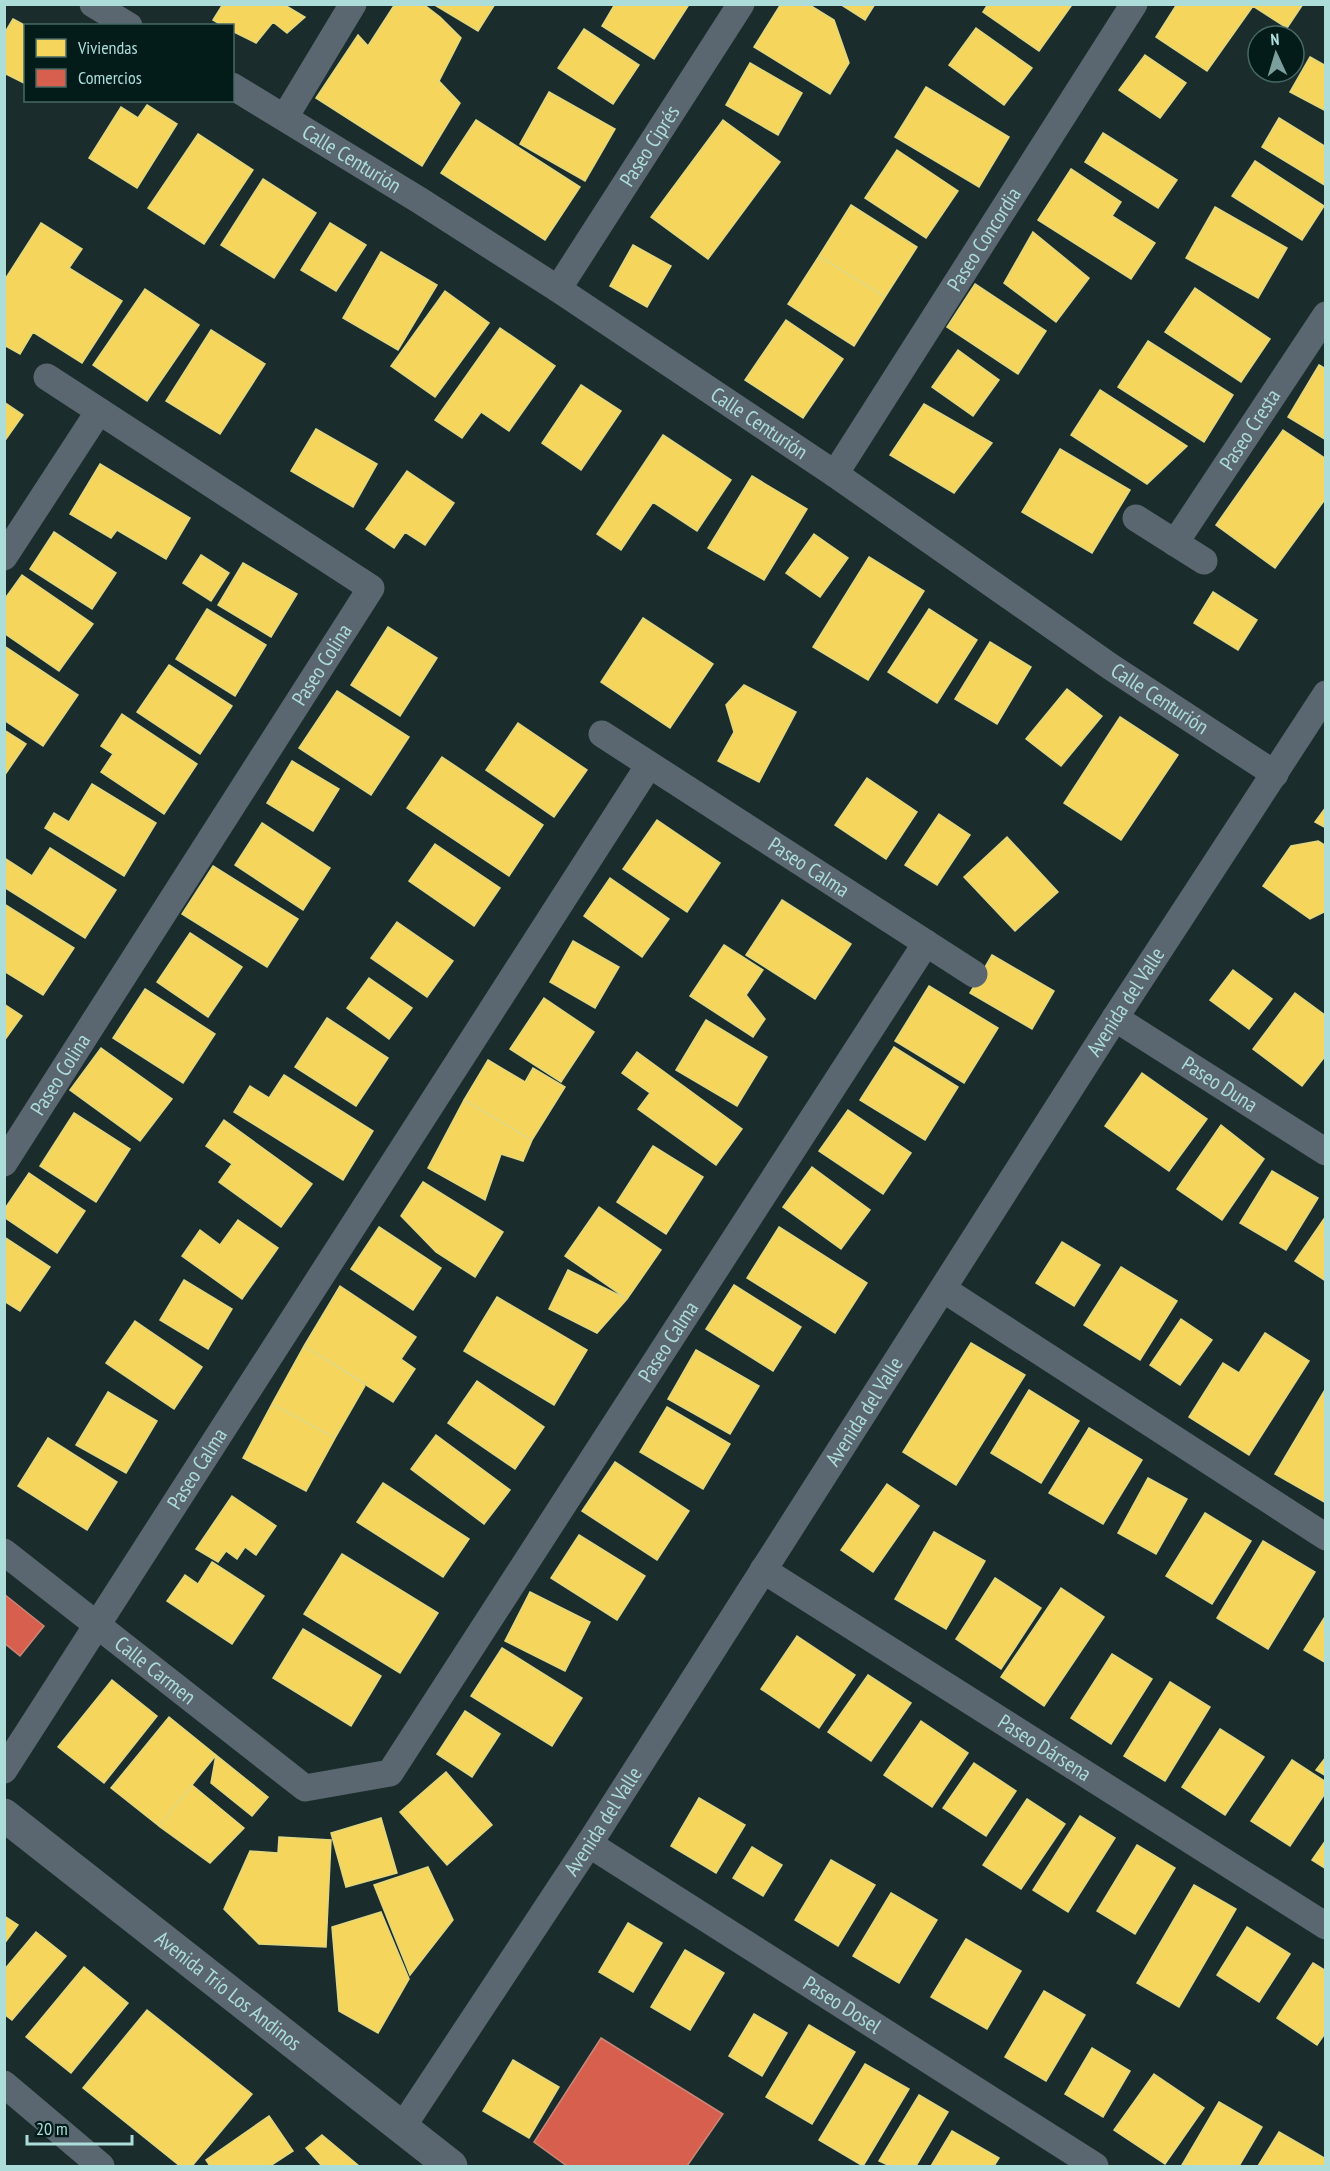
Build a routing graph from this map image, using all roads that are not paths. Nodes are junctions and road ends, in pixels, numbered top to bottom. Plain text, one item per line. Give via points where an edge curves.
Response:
1 (93, 4) edge
2 (353, 4) edge
3 (741, 4) edge
4 (1134, 4) edge
5 (126, 24) edge
6 (234, 87) edge
7 (285, 117) junction
8 (558, 289) junction
9 (1326, 315) edge
10 (47, 377) dead end
11 (99, 411) junction
12 (835, 474) junction
13 (1136, 518) dead end
14 (1175, 543) junction
15 (4, 556) edge
16 (1204, 561) dead end
17 (1326, 694) edge
18 (602, 734) dead end
19 (649, 765) junction
20 (1275, 774) junction
21 (926, 943) junction
22 (974, 974) dead end
23 (1115, 1018) junction
24 (1326, 1152) edge
25 (4, 1163) edge
26 (943, 1289) junction
27 (1326, 1537) edge
28 (4, 1552) edge
29 (763, 1570) junction
30 (97, 1626) junction
31 (4, 1770) edge
32 (305, 1788) joint
33 (4, 1815) edge
34 (588, 1844) junction
35 (1326, 1926) edge
36 (4, 2084) edge
37 (401, 2129) junction
38 (101, 2166) edge
39 (451, 2166) edge
40 (1095, 2166) edge

1 - 5 street
2 - 7 street
3 - 8 street, Paseo Ciprés
4 - 12 street, Paseo Concordia
6 - 7 street, Calle Centurión
7 - 8 street, Calle Centurión
8 - 12 street, Calle Centurión
9 - 14 street, Paseo Cresta
10 - 11 street
11 - 15 street
11 - 25 street, Paseo Colina via 371,588
12 - 20 street, Calle Centurión via 1111,667
13 - 14 street
14 - 16 street
17 - 20 street, Avenida del Valle
18 - 19 street
19 - 21 street, Paseo Calma
19 - 30 street, Paseo Calma
20 - 23 street, Avenida del Valle
21 - 22 street
21 - 32 street, Paseo Calma via 390,1773
23 - 24 street, Paseo Duna
23 - 26 street, Avenida del Valle
26 - 27 street
26 - 29 street, Avenida del Valle
28 - 30 street, Calle Carmen
29 - 34 street, Avenida del Valle
29 - 35 street, Paseo Dársena
30 - 31 street, Paseo Calma
30 - 32 street, Calle Carmen
33 - 37 street, Avenida Trío Los Andinos
34 - 37 street, Avenida del Valle
34 - 40 street, Paseo Dosel
36 - 38 street
37 - 39 street, Avenida Trío Los Andinos

